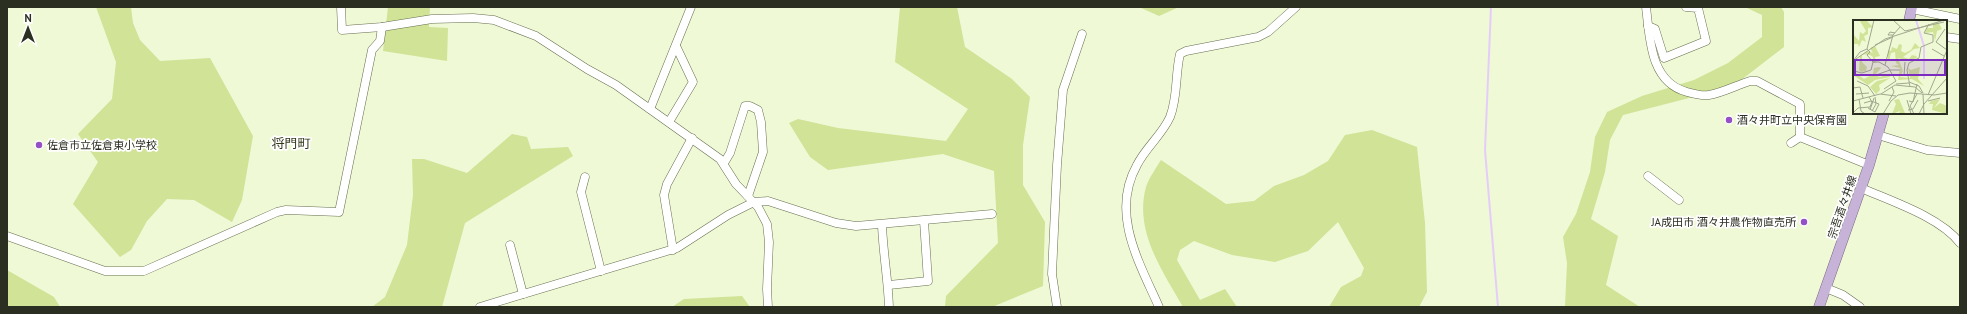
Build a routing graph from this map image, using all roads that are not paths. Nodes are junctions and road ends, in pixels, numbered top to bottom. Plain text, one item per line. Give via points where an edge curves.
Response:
1 (341, 7) edge
2 (691, 7) edge
3 (1296, 7) edge
4 (1646, 7) edge
5 (1686, 7) edge
6 (1912, 8) edge
7 (1960, 19) edge
8 (1909, 20) edge
9 (1648, 26) junction
10 (382, 27) junction
11 (1082, 34) dead end
12 (1947, 37) edge
13 (1960, 39) edge
14 (676, 46) junction
15 (650, 109) junction
16 (1884, 114) edge
17 (669, 122) junction
18 (1878, 135) junction
19 (1800, 137) junction
20 (692, 138) junction
21 (1791, 143) dead end
22 (1960, 153) edge
23 (724, 163) junction
24 (1869, 165) junction
25 (1648, 176) dead end
26 (585, 177) dead end
27 (1861, 188) junction
28 (751, 199) junction
29 (1679, 200) dead end
30 (992, 214) dead end
31 (924, 221) junction
32 (882, 225) junction
33 (7, 236) edge
34 (1960, 243) edge
35 (510, 244) dead end
36 (673, 250) junction
37 (601, 271) junction
38 (889, 285) junction
39 (1826, 288) junction
40 (523, 294) junction
41 (480, 307) edge
42 (768, 307) edge
43 (889, 307) edge
44 (1057, 307) edge
45 (1159, 307) edge
46 (1819, 307) edge
47 (1860, 307) edge

1 - 10 street via 342,30
2 - 14 street
3 - 45 street via 1268,32 1258,37 1180,54 1170,118 1134,170 1125,208 1128,231 1135,252
4 - 9 street
5 - 9 street via 1698,8 1706,41 1664,58 1655,29
6 - 7 street
6 - 8 main road
9 - 19 street via 1656,64 1664,78 1675,89 1709,95 1757,81 1800,104
10 - 15 street via 432,19 480,19 507,24 536,36
10 - 33 street via 380,41 372,50 339,212 277,212 144,271 105,271
11 - 44 street via 1063,90 1052,274
12 - 13 street
14 - 15 street
14 - 17 street via 693,82
15 - 17 street
16 - 18 main road, 宗吾酒々井線
17 - 20 street
18 - 22 street via 1927,150
18 - 24 main road, 宗吾酒々井線
19 - 21 street
19 - 24 street
20 - 23 street
20 - 36 street via 667,184 664,195
23 - 28 street via 736,184
23 - 28 street via 730,153 745,106 758,110 763,152
24 - 27 main road, 宗吾酒々井線
25 - 29 street
26 - 37 street via 581,192
27 - 34 street via 1930,219 1955,236
27 - 39 main road, 宗吾酒々井線
28 - 32 street via 768,201 836,223 856,226
28 - 36 street
28 - 42 street via 767,224
30 - 31 street
31 - 32 street
31 - 38 street via 928,281
32 - 38 street
35 - 40 street
36 - 37 street
37 - 40 street
38 - 43 street
39 - 46 main road, 宗吾酒々井線
39 - 47 street via 1843,295
40 - 41 street

